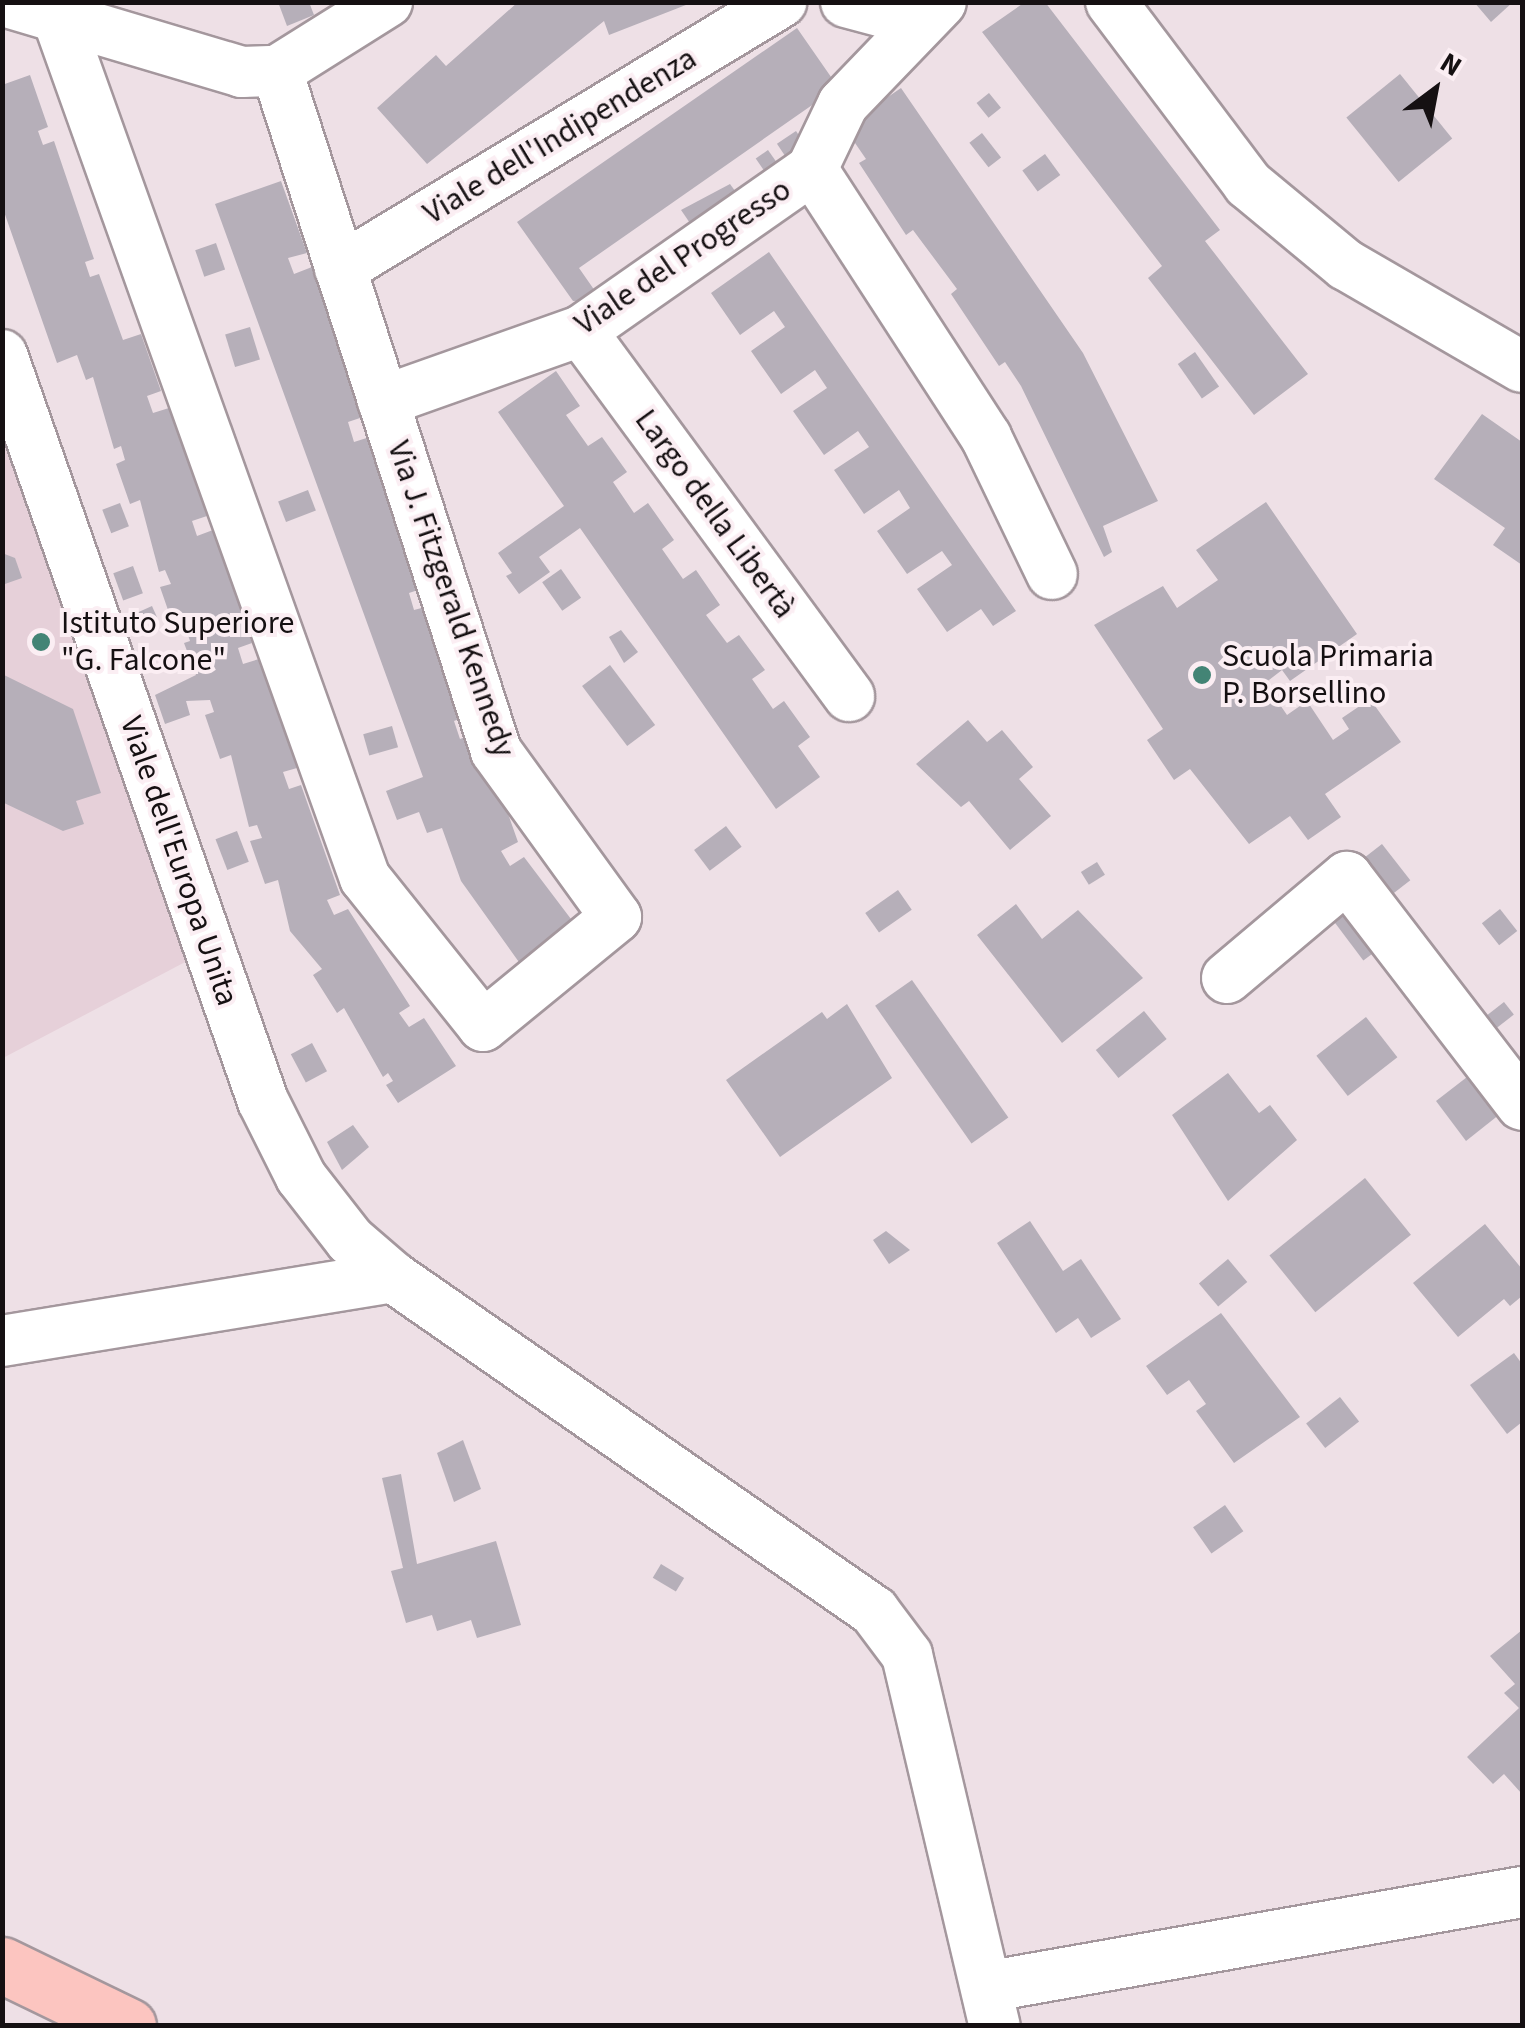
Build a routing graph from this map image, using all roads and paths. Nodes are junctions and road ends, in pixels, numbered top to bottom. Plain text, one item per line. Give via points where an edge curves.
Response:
1 (387, 2) edge
2 (781, 2) edge
3 (846, 2) edge
4 (1111, 2) edge
5 (37, 8) edge
6 (929, 12) edge
7 (277, 71) junction
8 (812, 170) junction
9 (340, 269) junction
10 (581, 331) junction
11 (2, 354) edge
12 (1522, 367) edge
13 (383, 401) junction
14 (1052, 574) dead end
15 (848, 696) dead end
16 (1227, 978) dead end
17 (1522, 1105) edge
18 (393, 1277) junction
19 (2, 1341) edge
20 (1522, 1892) edge
21 (2, 1964) edge
22 (993, 2006) edge
23 (128, 2026) edge

1 - 7 street
2 - 9 street, Viale dell'Indipendenza
3 - 6 street
4 - 12 street via 1248,184 1346,265
5 - 7 street via 242,72
5 - 13 street, Via J. Fitzgerald Kennedy via 366,878 483,1026 616,917 496,751
6 - 8 street, Viale del Progresso via 843,104
7 - 9 street, Via J. Fitzgerald Kennedy
8 - 10 street, Viale del Progresso
8 - 14 street, Viale del Progresso via 986,437
9 - 13 street, Via J. Fitzgerald Kennedy
10 - 13 street, Viale del Progresso
10 - 15 street, Largo della Libertà
11 - 18 street, Viale dell'Europa Unita via 263,1101 301,1177 350,1240
16 - 17 street via 1347,877
18 - 19 street
18 - 22 street, Viale dell'Europa Unita via 874,1610 908,1655
20 - 22 street
21 - 23 main road

